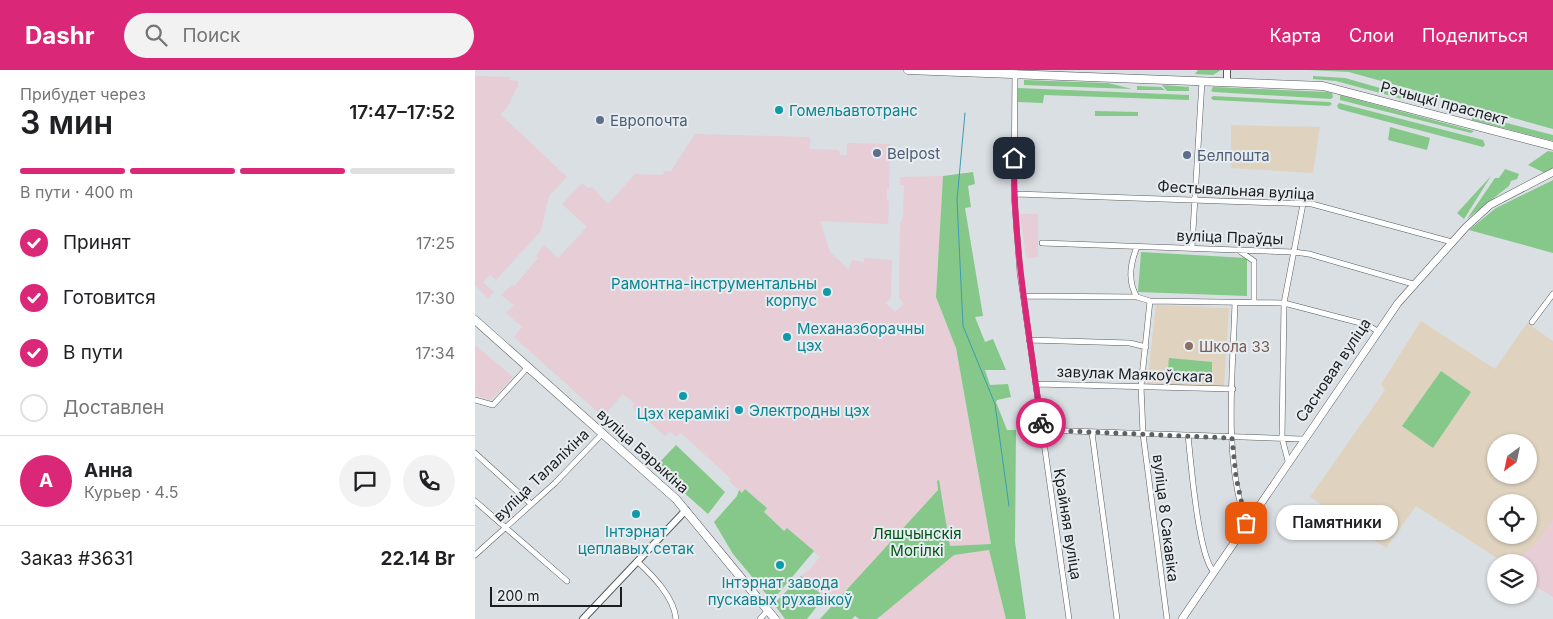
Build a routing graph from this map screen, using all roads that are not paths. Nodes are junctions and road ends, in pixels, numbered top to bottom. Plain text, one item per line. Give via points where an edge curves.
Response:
1 (908, 70) edge
2 (1227, 70) edge
3 (1015, 74) junction
4 (1202, 81) junction
5 (1227, 82) junction
6 (1553, 146) edge
7 (1551, 175) edge
8 (1014, 194) junction
9 (1195, 200) junction
10 (1303, 204) junction
11 (1452, 242) junction
12 (1042, 243) dead end
13 (1137, 247) junction
14 (1193, 247) junction
15 (1240, 251) junction
16 (1294, 252) junction
17 (1413, 284) junction
18 (1553, 294) edge
19 (1023, 296) junction
20 (1137, 297) junction
21 (1150, 301) junction
22 (1235, 302) junction
23 (1254, 302) junction
24 (1284, 303) junction
25 (475, 320) edge
26 (1532, 322) dead end
27 (1377, 330) junction
28 (1029, 340) junction
29 (1146, 347) junction
30 (528, 367) junction
31 (1036, 384) junction
32 (1141, 386) junction
33 (1233, 389) junction
34 (475, 400) edge
35 (1042, 430) junction
36 (603, 433) junction
37 (1092, 433) junction
38 (1143, 434) junction
39 (1188, 436) junction
40 (1232, 438) junction
41 (1281, 438) junction
42 (1303, 440) junction
43 (475, 453) edge
44 (1288, 461) junction
45 (475, 500) edge
46 (531, 504) junction
47 (687, 510) junction
48 (1246, 523) junction
49 (505, 527) junction
50 (475, 555) edge
51 (637, 561) junction
52 (1213, 571) junction
53 (567, 581) dead end
54 (768, 610) junction
55 (583, 619) edge
56 (676, 619) edge
57 (760, 619) edge
58 (775, 619) edge
59 (1069, 619) edge
60 (1117, 619) edge
61 (1167, 619) edge
62 (1181, 619) edge

1 - 3 main road, Рэчыцкі праспект
2 - 5 street
3 - 4 main road, Рэчыцкі праспект
3 - 8 street, Крайняя вуліца
4 - 5 main road, Рэчыцкі праспект
4 - 9 street
5 - 6 main road, Рэчыцкі праспект via 1337,89
7 - 11 main road, Сасновая вуліца via 1490,205
8 - 9 street, Фестывальная вуліца
8 - 19 street, Крайняя вуліца
9 - 10 street, Фестывальная вуліца
9 - 14 street
10 - 11 street, Фестывальная вуліца
10 - 16 street
11 - 17 main road, Сасновая вуліца
12 - 13 street, вуліца Праўды
13 - 14 street, вуліца Праўды
13 - 20 street via 1132,258 1130,281
14 - 15 street, вуліца Праўды
15 - 16 street, вуліца Праўды
15 - 23 street via 1254,261
16 - 17 street, вуліца Праўды
16 - 24 street
17 - 27 main road, Сасновая вуліца
18 - 26 street
19 - 20 street
19 - 28 street, Крайняя вуліца
20 - 21 street
21 - 22 street
21 - 29 street, вуліца 8 Сакавіка
22 - 23 street
22 - 33 street
23 - 24 street
24 - 27 street
24 - 41 street
25 - 30 main road, вуліца Барыкіна
27 - 42 main road, Сасновая вуліца
28 - 29 street via 1130,343
28 - 31 street, Крайняя вуліца
29 - 32 street, вуліца 8 Сакавіка
30 - 34 street via 493,404
30 - 36 main road, вуліца Барыкіна
31 - 32 street, завулак Маякоўскага
31 - 35 street, Крайняя вуліца
32 - 33 street, завулак Маякоўскага
32 - 38 street, вуліца 8 Сакавіка
33 - 40 street
35 - 37 street
35 - 59 street, Крайняя вуліца
36 - 46 street, вуліца Талаліхіна
36 - 47 main road, вуліца Барыкіна
37 - 38 street
37 - 60 street
38 - 39 street
38 - 61 street, вуліца 8 Сакавіка
39 - 40 street
39 - 52 street via 1198,518 1205,554
40 - 41 street
40 - 48 street
41 - 42 street
41 - 44 street
42 - 44 main road, Сасновая вуліца
43 - 46 street
44 - 48 main road, Сасновая вуліца
45 - 49 street
46 - 49 street, вуліца Талаліхіна
47 - 51 street
47 - 54 main road, вуліца Барыкіна
48 - 52 main road, Сасновая вуліца
49 - 50 street, вуліца Талаліхіна
49 - 53 street
51 - 55 street
51 - 56 street via 659,584 671,602
52 - 62 main road, Сасновая вуліца
54 - 57 street
54 - 58 main road, вуліца Барыкіна

